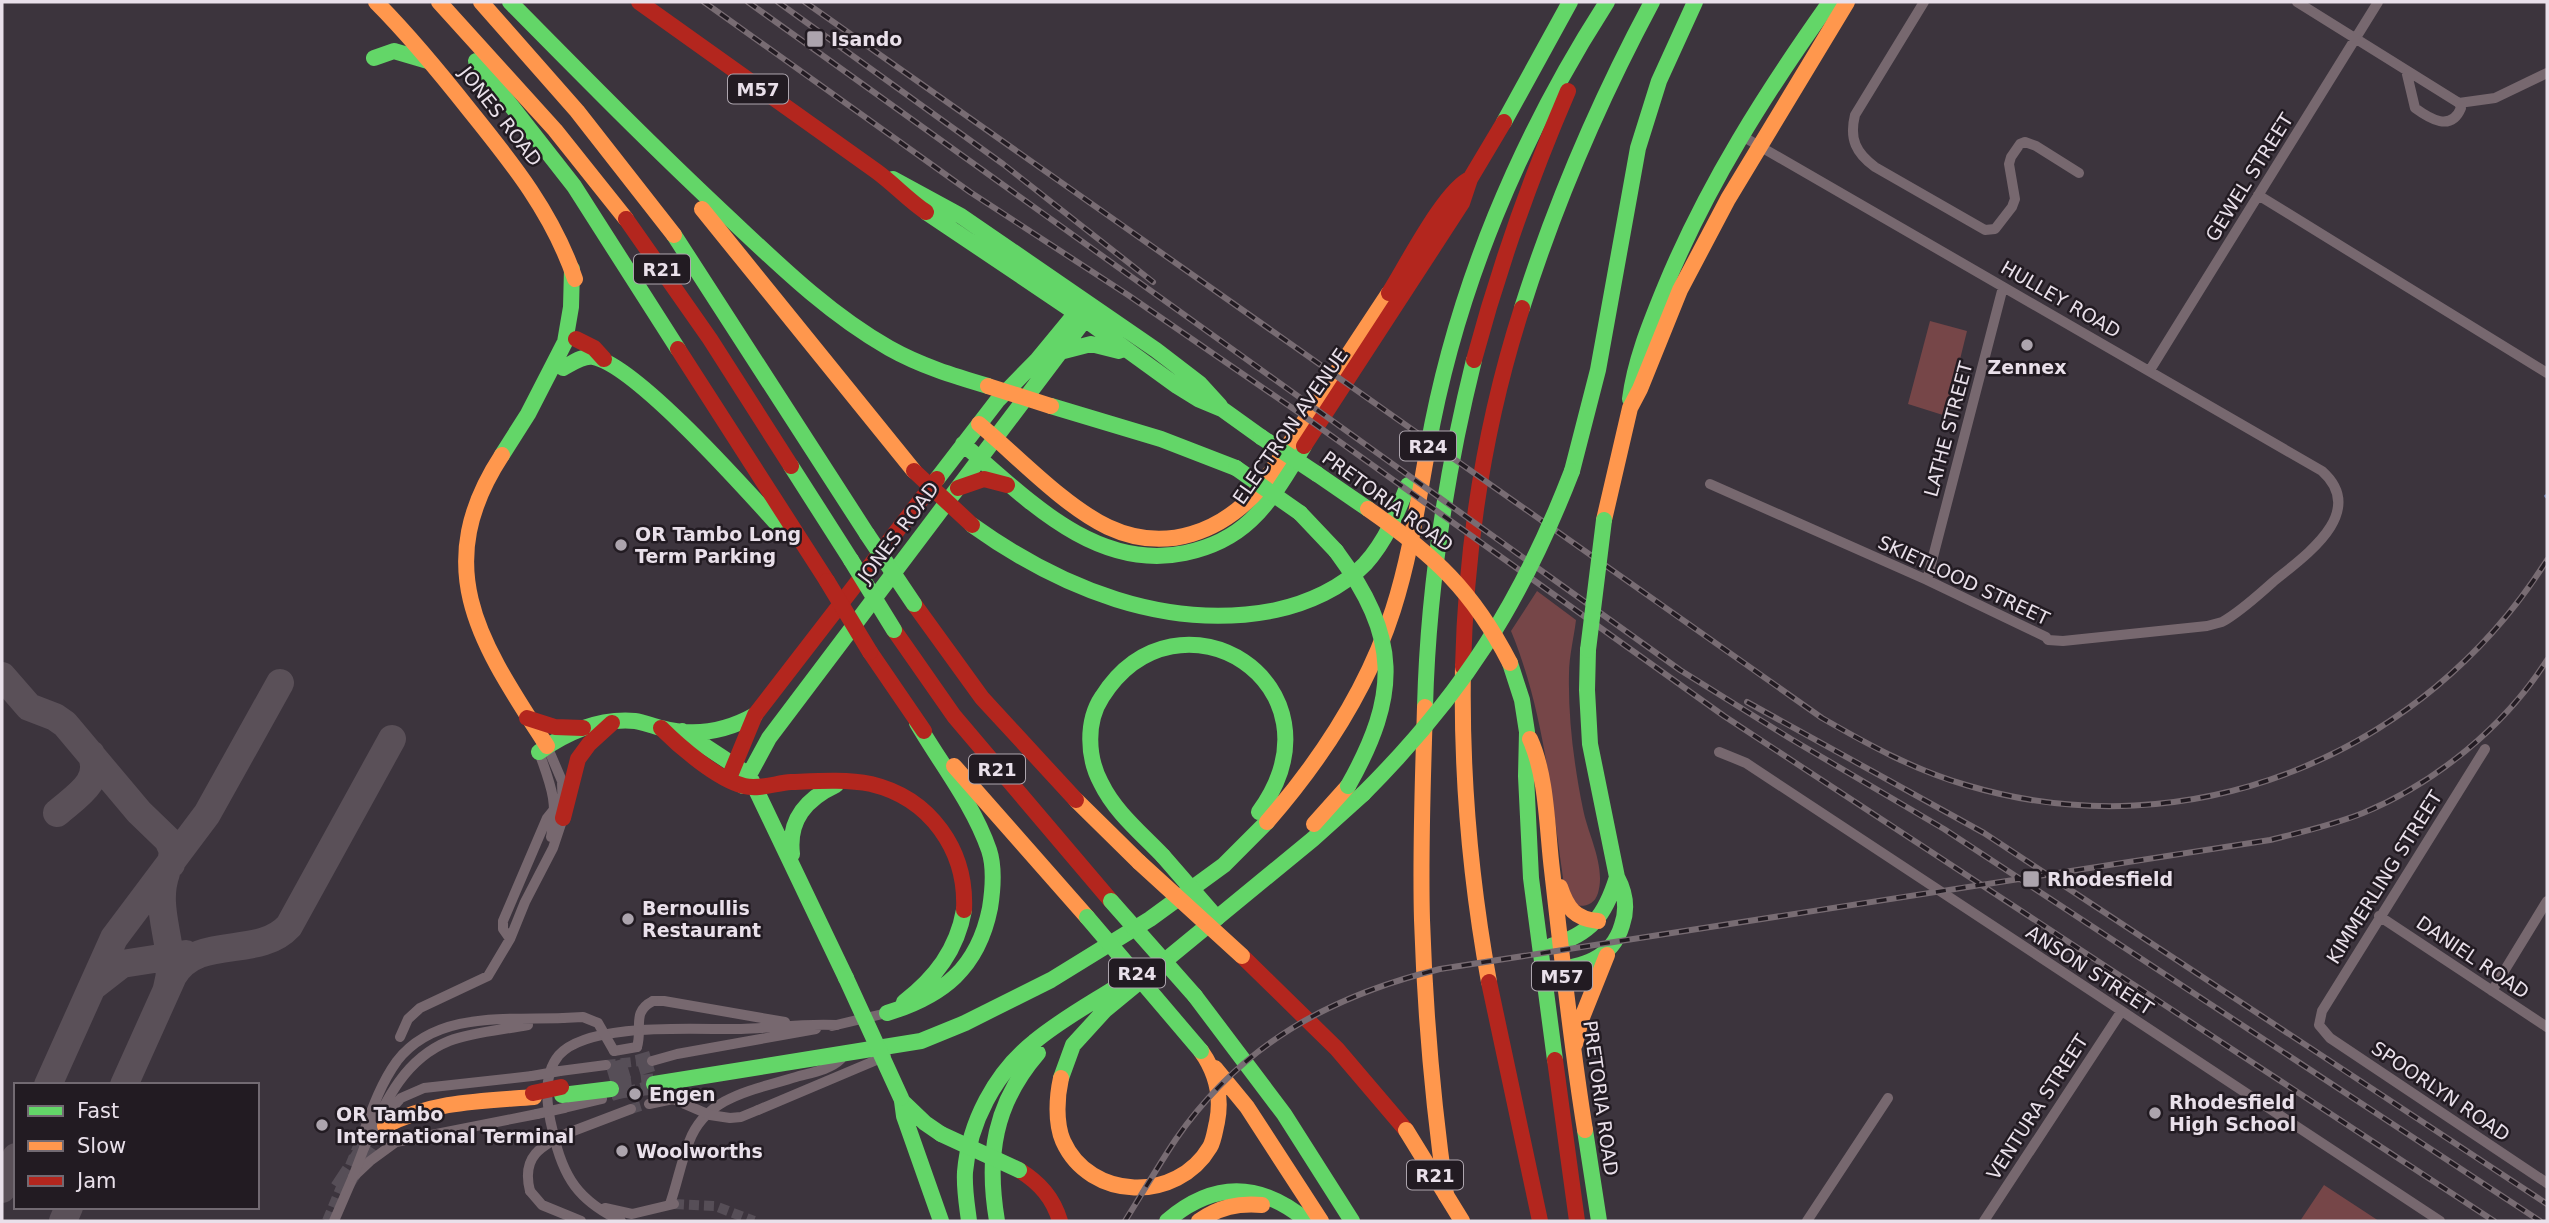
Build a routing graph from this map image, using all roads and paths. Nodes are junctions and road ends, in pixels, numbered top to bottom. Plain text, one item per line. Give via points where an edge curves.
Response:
1 (376, 2) edge
2 (439, 2) edge
3 (481, 2) edge
4 (510, 2) edge
5 (639, 2) edge
6 (1570, 2) edge
7 (1609, 2) edge
8 (1652, 2) edge
9 (1695, 2) edge
10 (1830, 2) edge
11 (1847, 2) edge
12 (1924, 2) edge
13 (2297, 2) edge
14 (2378, 2) edge
15 (471, 36) junction
16 (2355, 39) junction
17 (374, 58) dead end
18 (430, 61) junction
19 (2406, 70) junction
20 (2547, 73) edge
21 (2459, 103) junction
22 (1742, 136) junction
23 (1759, 147) junction
24 (672, 167) junction
25 (2079, 173) dead end
26 (1470, 180) junction
27 (2258, 195) junction
28 (572, 269) junction
29 (2003, 287) junction
30 (1085, 311) junction
31 (1460, 311) junction
32 (576, 339) junction
33 (1060, 352) junction
34 (1135, 357) junction
35 (608, 363) junction
36 (563, 368) junction
37 (2150, 370) junction
38 (2547, 373) edge
39 (1222, 408) junction
40 (1630, 408) junction
41 (1017, 410) junction
42 (528, 414) junction
43 (979, 424) junction
44 (996, 439) junction
45 (962, 444) junction
46 (980, 458) junction
47 (1020, 459) junction
48 (1710, 484) dead end
49 (957, 488) junction
50 (1018, 490) junction
51 (2337, 511) joint
52 (816, 563) junction
53 (1927, 580) junction
54 (755, 715) junction
55 (527, 718) junction
56 (614, 721) junction
57 (917, 723) junction
58 (585, 728) junction
59 (661, 728) junction
60 (682, 731) junction
61 (1527, 732) junction
62 (541, 744) junction
63 (2486, 749) dead end
64 (1720, 752) dead end
65 (742, 778) junction
66 (844, 782) junction
67 (559, 813) junction
68 (1550, 854) junction
69 (1282, 865) junction
70 (1219, 868) junction
71 (796, 872) junction
72 (1617, 877) junction
73 (2547, 901) edge
74 (2379, 916) junction
75 (1598, 921) junction
76 (510, 939) junction
77 (1186, 940) junction
78 (1559, 944) junction
79 (1539, 949) junction
80 (1242, 951) junction
81 (1607, 955) junction
82 (1562, 970) junction
83 (1543, 973) junction
84 (2491, 991) junction
85 (1087, 1006) junction
86 (2121, 1012) junction
87 (887, 1013) junction
88 (563, 1018) junction
89 (796, 1024) junction
90 (837, 1025) junction
91 (2319, 1025) joint
92 (2547, 1027) edge
93 (400, 1037) dead end
94 (921, 1041) junction
95 (848, 1053) junction
96 (1203, 1054) junction
97 (1573, 1056) junction
98 (651, 1060) tunnel mouth
99 (610, 1081) tunnel mouth
100 (654, 1084) dead end
101 (562, 1090) junction
102 (1888, 1098) dead end
103 (902, 1100) junction
104 (644, 1105) tunnel mouth
105 (631, 1109) tunnel mouth
106 (385, 1126) tunnel mouth
107 (363, 1134) tunnel mouth
108 (364, 1148) junction
109 (353, 1177) junction
110 (2547, 1183) edge
111 (582, 1196) junction
112 (334, 1221) edge
113 (580, 1221) edge
114 (621, 1221) edge
115 (940, 1221) edge
116 (969, 1221) edge
117 (997, 1221) edge
118 (1060, 1221) edge
119 (1167, 1221) edge
120 (1199, 1221) edge
121 (1295, 1221) edge
122 (1307, 1221) edge
123 (1321, 1221) edge
124 (1352, 1221) edge
125 (1450, 1221) edge
126 (1462, 1221) edge
127 (1540, 1221) edge
128 (1577, 1221) edge
129 (1599, 1221) edge
130 (1807, 1221) edge
131 (1984, 1221) edge
132 (2440, 1221) edge

1 - 18 main road, JONES ROAD
2 - 15 main road, R21
3 - 80 main road, R21, bridge via 562,93 679,241 867,534 982,698 1139,862
4 - 24 main road
5 - 30 main road, PRETORIA ROAD / M57 via 880,174 913,187 964,218
6 - 26 main road, ELECTRON AVENUE
7 - 31 main road, R24 via 1564,71 1531,138
7 - 125 main road via 1543,150 1501,265 1460,421 1434,584 1420,832 1422,967
8 - 127 main road via 1574,163 1544,241 1495,412 1469,572 1464,714 1472,868 1495,1017
9 - 69 main road, R24, bridge via 1669,56 1643,131 1596,384 1572,471 1543,546 1490,643 1451,699 1394,765
10 - 22 main road
11 - 23 main road
12 - 25 street via 1854,115 1852,133 1860,154 1984,230 1995,229 2012,207 2009,164 2020,144 2036,146
13 - 16 street
14 - 16 street, GEWEL STREET
15 - 52 main road via 475,60 574,186
15 - 124 main road, R21, bridge via 620,209 700,323 894,630 954,716 1195,996 1284,1114
16 - 19 street
16 - 27 street, GEWEL STREET
17 - 18 main road via 395,50
18 - 28 main road, JONES ROAD via 539,199 558,231
19 - 21 street
19 - 21 street via 2418,111 2448,122 2460,112
20 - 21 street via 2491,99
22 - 23 street, HULLEY ROAD
22 - 40 main road via 1674,262 1636,366
23 - 29 street, HULLEY ROAD
23 - 40 main road via 1680,290
24 - 31 main road, bridge via 914,471 972,525 1027,562 1074,585 1154,610 1189,615 1291,608 1323,595 1369,561 1398,518 1435,379
24 - 69 main road, bridge via 793,279 850,324 919,363 1161,439 1236,468 1300,513 1353,570 1373,606 1384,640 1387,677 1383,712 1348,786
26 - 47 main road, ELECTRON AVENUE via 1449,196 1261,486 1223,522 1173,537 1130,535 1085,513
26 - 50 main road, ELECTRON AVENUE via 1462,203 1354,371 1266,503 1241,529 1182,555 1124,553 1090,541
27 - 37 street, GEWEL STREET
27 - 38 street
28 - 32 main road, JONES ROAD via 578,290
28 - 42 main road, JONES ROAD via 565,342
29 - 37 street, HULLEY ROAD
29 - 53 street, LATHE STREET
30 - 33 main road, JONES ROAD
30 - 34 main road, PRETORIA ROAD / M57
30 - 39 main road, PRETORIA ROAD / M57 via 1195,380
30 - 43 main road, JONES ROAD
31 - 70 main road, R24 via 1403,574 1381,642 1351,702 1302,777 1259,831
32 - 35 main road via 594,348
32 - 36 main road, JONES ROAD
33 - 34 main road via 1091,344
33 - 41 main road, JONES ROAD
34 - 39 main road, PRETORIA ROAD / M57 via 1198,399
35 - 36 main road via 585,357
35 - 52 main road via 645,391 730,471
36 - 42 main road, JONES ROAD
37 - 51 street, HULLEY ROAD via 2322,471 2335,486
39 - 61 main road, PRETORIA ROAD / M57, bridge via 1415,541 1455,577 1497,635 1522,700
40 - 72 main road, bridge via 1604,520 1588,650 1590,744
41 - 44 main road, JONES ROAD
41 - 47 main road via 1011,438
42 - 55 main road, JONES ROAD via 478,498 465,565 477,626
43 - 44 main road, ELECTRON AVENUE
43 - 45 main road, JONES ROAD
44 - 46 main road, JONES ROAD
44 - 47 main road, ELECTRON AVENUE
45 - 46 main road, ELECTRON AVENUE
45 - 54 main road, JONES ROAD
46 - 49 main road, JONES ROAD
46 - 50 main road, ELECTRON AVENUE
48 - 53 street, SKIETLOOD STREET
49 - 50 main road via 984,479
49 - 65 main road, JONES ROAD
51 - 53 street, SKIETLOOD STREET via 2330,529 2314,548 2230,618 2209,626 2048,640
52 - 57 main road, bridge
54 - 60 main road via 717,732
54 - 65 main road
55 - 58 main road via 555,727
55 - 62 main road, JONES ROAD
56 - 58 main road
56 - 59 main road
56 - 67 main road via 578,760 571,799
57 - 87 main road via 988,848 992,893 983,936 965,968 930,998
57 - 96 main road, bridge
58 - 62 main road
59 - 60 main road
59 - 65 main road via 672,741
60 - 65 main road
61 - 68 main road, PRETORIA ROAD / M57 via 1537,754
61 - 79 main road, PRETORIA ROAD / M57 via 1531,878
62 - 67 street
63 - 74 street, KIMMERLING STREET
64 - 86 street, ANSON STREET via 1757,771
65 - 66 main road
65 - 71 main road
66 - 71 main road via 818,793 797,818 790,841
66 - 87 main road via 888,788 914,802 941,827 961,869 965,902 955,944 928,983
67 - 76 street via 553,848
67 - 76 street via 547,818 503,921
68 - 75 main road via 1568,909 1577,918
68 - 78 main road, PRETORIA ROAD / M57
69 - 77 main road, R24
70 - 80 main road, bridge via 1276,784 1284,763 1283,712 1270,686 1232,653 1178,643 1126,666 1108,684 1091,728 1091,757 1102,787
70 - 94 main road, R24 via 1155,918 1066,972
71 - 103 main road, bridge
72 - 75 main road
72 - 81 main road via 1625,912 1620,934
73 - 84 street
74 - 84 street, DANIEL ROAD
74 - 91 street, KIMMERLING STREET via 2322,1011
75 - 78 main road
76 - 93 street via 488,976 420,1008 408,1019
77 - 85 main road, R24
77 - 96 main road via 1076,1041 1057,1103 1069,1151 1093,1177 1111,1185 1152,1190 1178,1180 1205,1155 1219,1119 1216,1081
78 - 79 main road
78 - 82 main road, PRETORIA ROAD / M57
79 - 83 main road, PRETORIA ROAD / M57
80 - 126 main road, R21, bridge via 1256,971 1337,1049 1406,1130
81 - 82 main road
81 - 97 main road via 1581,1020
82 - 83 main road
82 - 97 main road, PRETORIA ROAD / M57
83 - 128 main road, PRETORIA ROAD / M57
84 - 92 street, DANIEL ROAD
85 - 116 main road via 1025,1049 990,1095 967,1156
85 - 117 main road via 1034,1057 1004,1104 992,1156
86 - 131 street, VENTURA STREET
86 - 132 street, ANSON STREET
87 - 90 street
88 - 89 street, bridge via 583,1017 598,1023 614,1051 637,1047 639,1014 653,1001
88 - 107 street via 459,1023 419,1041 380,1088
88 - 108 street via 449,1041 416,1060 391,1093
89 - 90 street
89 - 111 street via 646,1028 589,1038 562,1051 549,1078 549,1111 560,1158
90 - 98 street
91 - 110 street, SPOORLYN ROAD via 2330,1038
94 - 95 main road
94 - 104 street, bridge via 736,1118 710,1115 673,1099
95 - 100 main road
95 - 111 street via 826,1068 742,1093 712,1108 689,1139 672,1204 627,1214
96 - 123 main road via 1247,1107
97 - 129 main road, PRETORIA ROAD / M57
99 - 101 main road
101 - 106 main road, bridge via 426,1109
101 - 108 street, bridge via 532,1076 424,1088 393,1104
101 - 109 street, bridge via 537,1114 396,1142
102 - 130 street
103 - 115 main road
103 - 118 main road, bridge via 940,1134 1037,1182
105 - 113 street, bridge via 544,1146 528,1166 530,1191 542,1205
108 - 109 street, bridge
109 - 112 street
111 - 114 street
119 - 122 main road via 1202,1196 1248,1190 1289,1205
120 - 121 main road via 1218,1209 1243,1204 1272,1208

